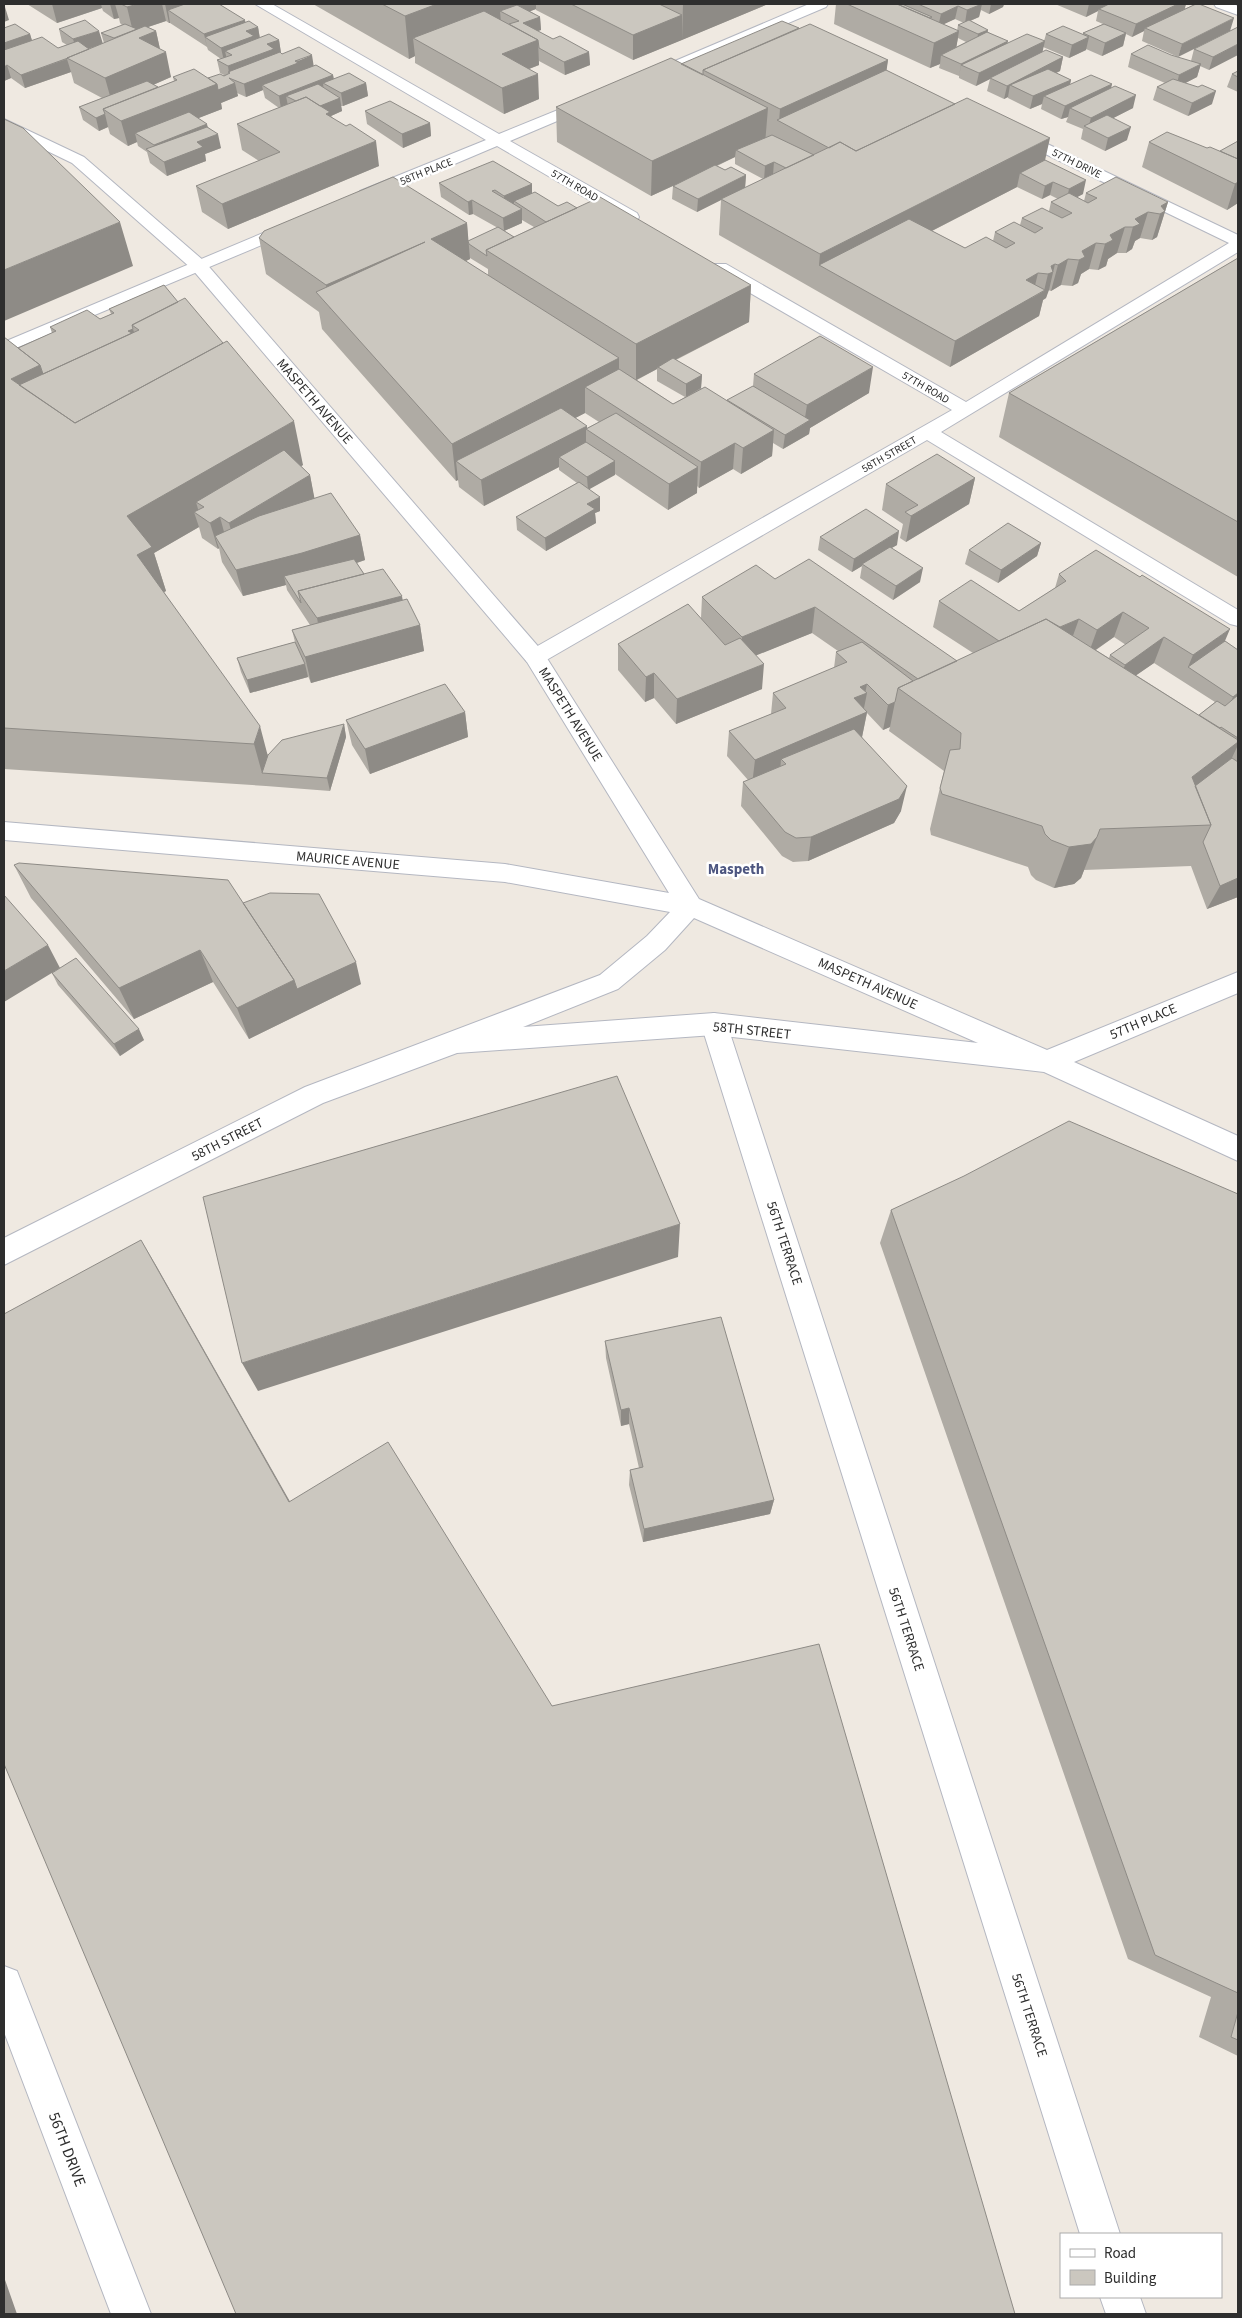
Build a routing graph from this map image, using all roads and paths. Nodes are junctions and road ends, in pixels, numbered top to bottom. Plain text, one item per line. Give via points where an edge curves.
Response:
1 (262, 4) edge
2 (821, 4) edge
3 (1221, 4) edge
4 (1238, 10) edge
5 (779, 22) junction
6 (795, 29) edge
7 (637, 82) edge
8 (600, 98) edge
9 (4, 124) edge
10 (1004, 128) edge
11 (499, 141) junction
12 (351, 202) edge
13 (305, 221) edge
14 (641, 223) edge
15 (1238, 241) edge
16 (1238, 245) edge
17 (710, 262) edge
18 (198, 265) junction
19 (4, 348) edge
20 (966, 410) junction
21 (927, 432) junction
22 (1238, 619) edge
23 (535, 657) junction
24 (4, 831) edge
25 (690, 906) junction
26 (1238, 982) edge
27 (714, 1024) junction
28 (456, 1042) junction
29 (1047, 1062) junction
30 (1238, 1149) edge
31 (4, 1252) edge
32 (4, 1984) edge
33 (1100, 2233) edge
34 (1120, 2298) edge
35 (132, 2314) edge
36 (1126, 2314) edge

1 - 11 street, 57TH ROAD
2 - 5 street
3 - 4 street
5 - 6 street
5 - 7 street
8 - 11 street, 58TH PLACE
9 - 18 street, MASPETH AVENUE via 78,160
10 - 15 street, 57TH DRIVE
11 - 12 street, 58TH PLACE
11 - 14 street, 57TH ROAD
13 - 18 street
16 - 20 street, 58TH STREET
17 - 20 street, 57TH ROAD
18 - 19 street
18 - 23 street, MASPETH AVENUE
20 - 21 street, 58TH STREET
21 - 22 street
21 - 23 street, 58TH STREET
23 - 25 street, MASPETH AVENUE
24 - 25 street, MAURICE AVENUE via 505,873
25 - 28 street, 58TH STREET via 656,943 609,982
25 - 29 street, MASPETH AVENUE
26 - 29 street, 57TH PLACE
27 - 28 street, 58TH STREET
27 - 29 street, 58TH STREET
27 - 33 street, 56TH TERRACE
28 - 31 street, 58TH STREET via 314,1095
29 - 30 street, MASPETH AVENUE
32 - 35 street, 56TH DRIVE
34 - 36 street

